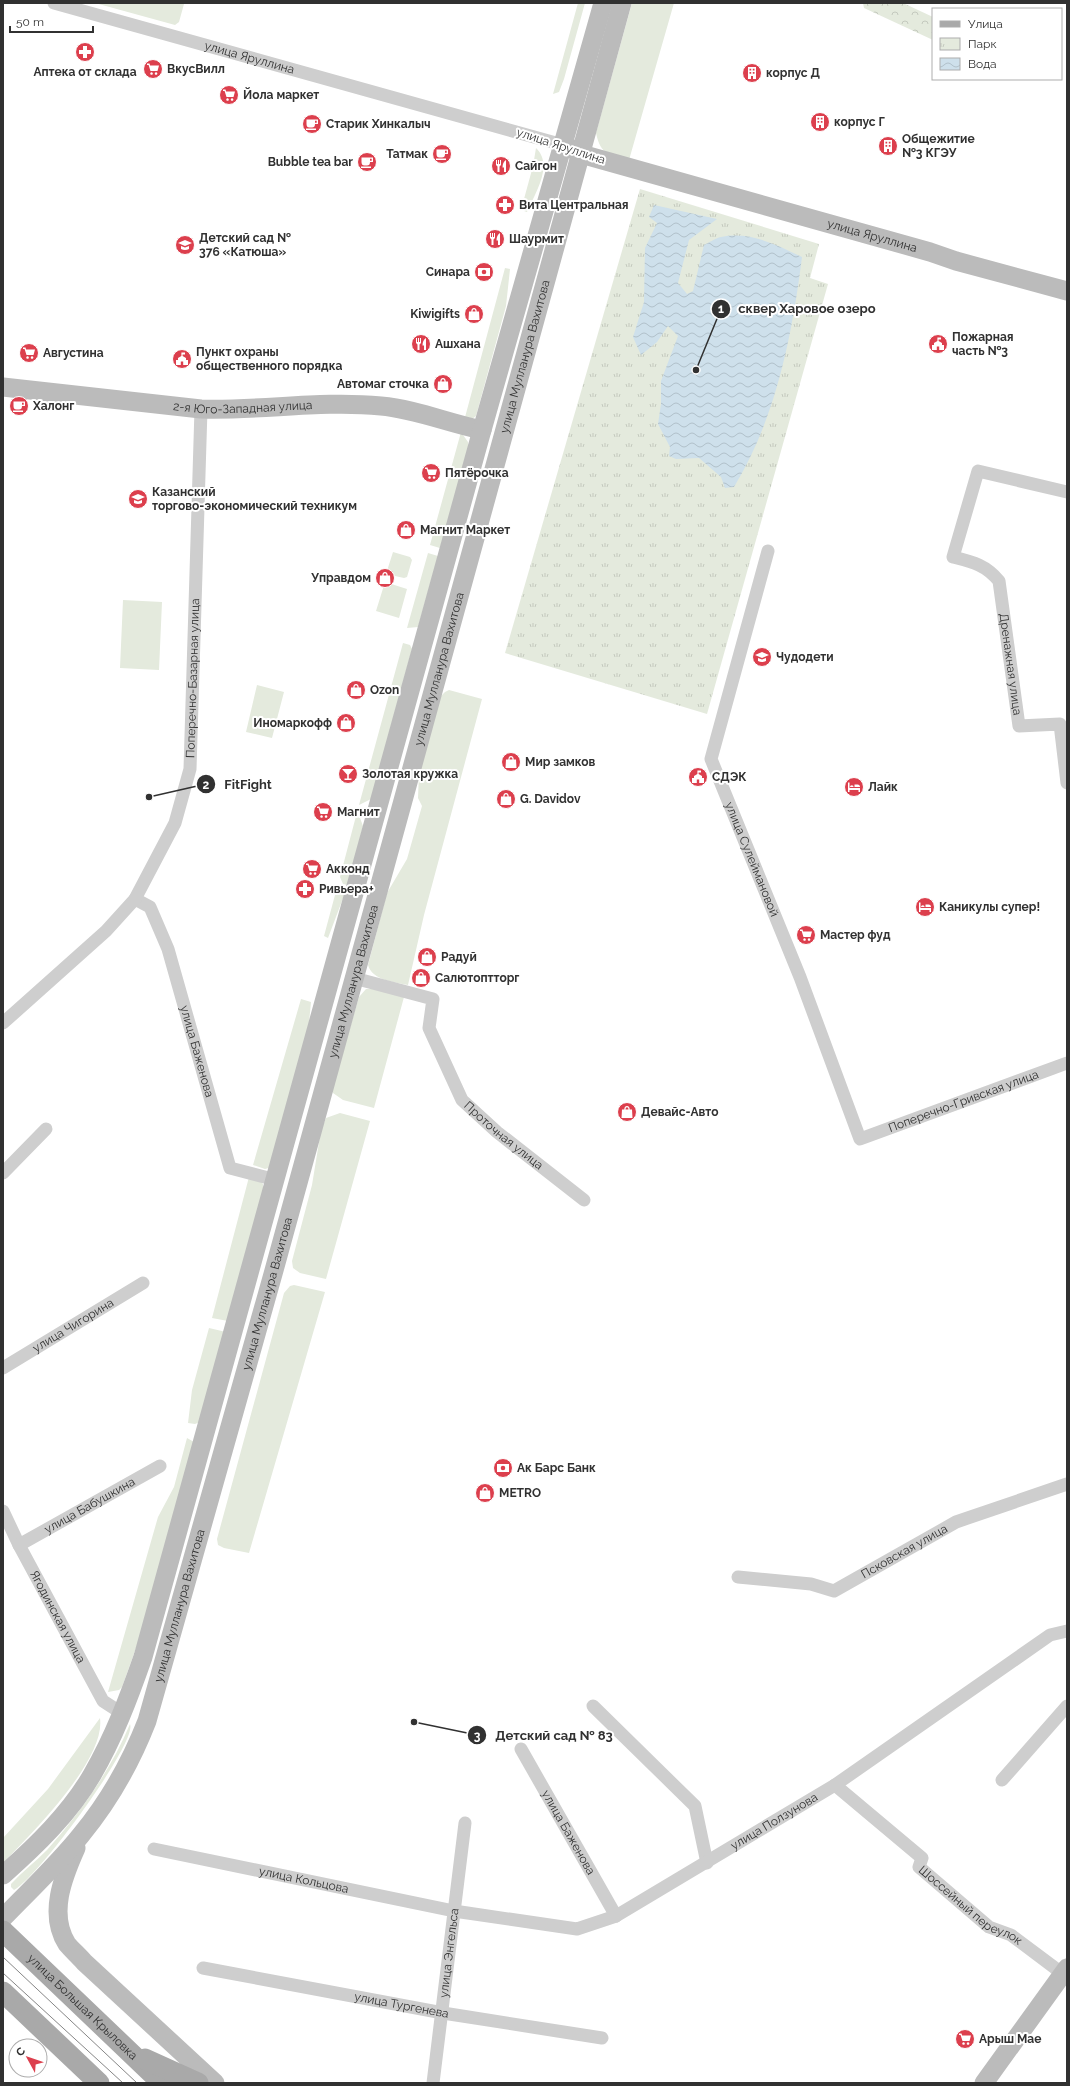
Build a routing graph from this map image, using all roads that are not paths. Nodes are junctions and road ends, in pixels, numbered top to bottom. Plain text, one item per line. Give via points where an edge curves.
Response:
1 (54, 3) edge
2 (603, 3) edge
3 (622, 3) edge
4 (563, 145) junction
5 (581, 154) junction
6 (1067, 291) edge
7 (3, 387) edge
8 (201, 409) junction
9 (482, 430) junction
10 (1067, 492) edge
11 (768, 551) dead end
12 (1067, 783) edge
13 (135, 899) junction
14 (354, 978) junction
15 (3, 1023) edge
16 (1067, 1063) edge
17 (46, 1129) dead end
18 (860, 1139) joint
19 (3, 1173) edge
20 (276, 1180) junction
21 (584, 1200) dead end
22 (143, 1283) dead end
23 (3, 1368) edge
24 (160, 1466) dead end
25 (1067, 1484) edge
26 (3, 1511) edge
27 (19, 1545) junction
28 (738, 1577) dead end
29 (1067, 1631) edge
30 (593, 1706) dead end
31 (1067, 1706) edge
32 (123, 1714) junction
33 (521, 1749) dead end
34 (1002, 1780) dead end
35 (835, 1785) junction
36 (465, 1823) dead end
37 (81, 1835) junction
38 (154, 1848) dead end
39 (707, 1863) junction
40 (3, 1875) edge
41 (454, 1911) junction
42 (616, 1916) junction
43 (3, 1918) edge
44 (3, 1931) edge
45 (203, 1968) dead end
46 (1065, 1971) edge
47 (3, 1992) edge
48 (443, 2013) junction
49 (602, 2038) dead end
50 (127, 2050) junction
51 (99, 2083) edge
52 (162, 2083) edge
53 (198, 2083) edge
54 (214, 2083) edge
55 (433, 2083) edge
56 (984, 2083) edge

1 - 4 street, улица Яруллина
2 - 4 main road, улица Мулланура Вахитова
3 - 5 main road, улица Мулланура Вахитова
4 - 5 main road, улица Яруллина
4 - 9 main road, улица Мулланура Вахитова
5 - 6 main road, улица Яруллина
5 - 14 main road, улица Мулланура Вахитова
7 - 8 main road, 2-я Юго-Западная улица
8 - 9 main road, 2-я Юго-Западная улица via 233,410 343,404 382,406
8 - 13 street, Поперечно-Базарная улица via 190,769 175,823
9 - 20 main road, улица Мулланура Вахитова
10 - 12 street, Дренажная улица via 978,471 953,557 980,564 991,571 999,581 1019,726 1060,724
11 - 18 street, улица Сулеймановой via 711,759 800,977
13 - 15 street, Поперечно-Базарная улица via 106,931
13 - 20 street, улица Баженова via 150,907 168,949 230,1168
14 - 21 street, Проточная улица via 433,999 429,1028 462,1100 497,1132
14 - 37 main road, улица Мулланура Вахитова via 147,1721 112,1791
16 - 18 street, Поперечно-Гривская улица
17 - 19 street
20 - 32 main road, улица Мулланура Вахитова via 143,1657
22 - 23 street, улица Чигорина
24 - 27 street, улица Бабушкина
25 - 28 street, Псковская улица via 956,1522 834,1591 811,1584
26 - 27 street, Ягодинская улица
27 - 32 street, Ягодинская улица via 103,1701
29 - 35 street, улица Ползунова via 1050,1635
30 - 39 street via 695,1806
31 - 34 street
32 - 40 main road, улица Мулланура Вахитова via 92,1775 36,1845
33 - 42 street, улица Баженова
35 - 39 street, улица Ползунова
35 - 46 street, Шоссейный переулок via 922,1858 919,1867 989,1927 1011,1934
36 - 41 street, улица Энгельса
37 - 43 main road, улица Мулланура Вахитова
37 - 54 main road via 60,1892 60,1924 67,1943 84,1962
38 - 41 street, улица Кольцова
39 - 42 street, улица Ползунова
41 - 42 street, улица Ползунова via 577,1929
41 - 48 street, улица Энгельса
44 - 50 main road, улица Большая Крыловка
45 - 48 street, улица Тургенева
46 - 56 main road
47 - 51 main road
48 - 49 street, улица Тургенева
48 - 55 street, улица Энгельса
50 - 52 main road, улица Большая Крыловка
50 - 53 main road

